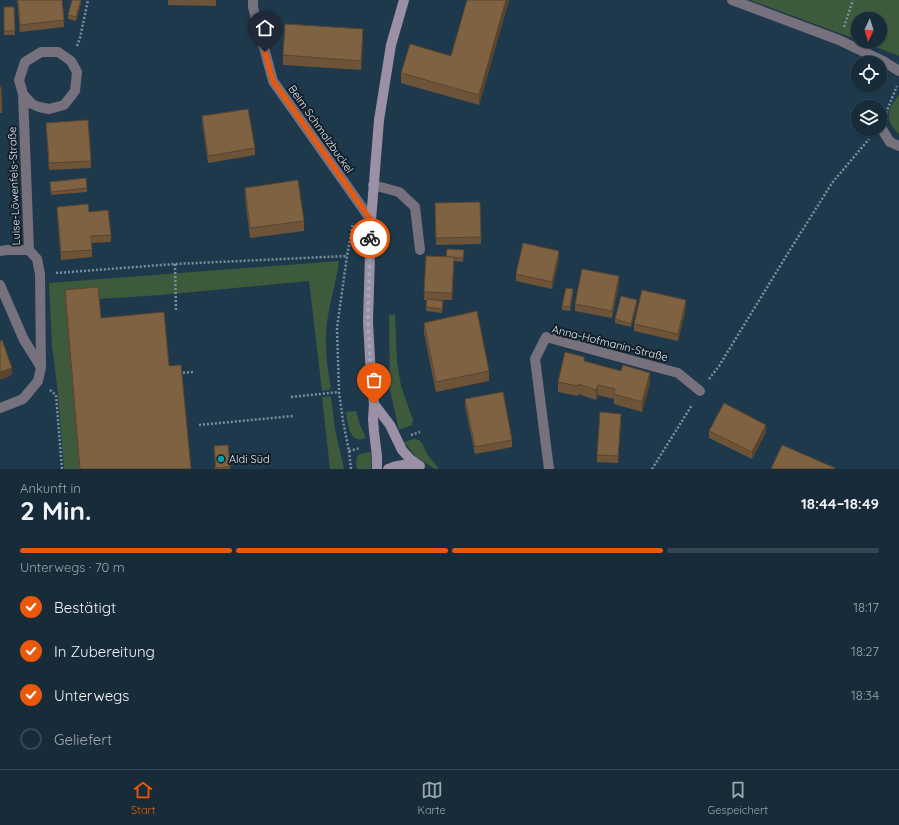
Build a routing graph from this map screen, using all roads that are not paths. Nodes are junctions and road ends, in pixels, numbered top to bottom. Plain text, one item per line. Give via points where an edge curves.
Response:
1 (253, 0) edge
2 (404, 0) edge
3 (732, 0) edge
4 (899, 71) edge
5 (23, 94) junction
6 (887, 134) edge
7 (899, 146) edge
8 (373, 185) junction
9 (371, 220) junction
10 (28, 250) junction
11 (420, 250) dead end
12 (0, 251) edge
13 (0, 285) edge
14 (41, 367) junction
15 (700, 391) road end
16 (374, 404) junction
17 (0, 408) edge
18 (422, 468) edge
19 (377, 469) edge
20 (388, 469) edge
21 (549, 469) edge

1 - 9 street, Beim Schmalzbuckel via 273,81
2 - 8 street via 391,45 379,120
3 - 4 street via 839,40
5 - 5 street, Luise-Löwenfels-Straße via 19,80 25,62 41,52 58,52 71,61 77,72 76,91 64,104 49,109 39,107 32,104
5 - 10 street, Luise-Löwenfels-Straße
6 - 7 street via 890,142
8 - 9 street
8 - 11 street via 399,192 415,207
9 - 16 street via 368,322
10 - 12 street, Luise-Löwenfels-Straße
10 - 14 street via 37,259 40,274
13 - 14 street via 24,340
14 - 17 street via 38,381 23,399
15 - 21 street, Anna-Hofmanin-Straße via 678,373 546,337 535,358
16 - 18 street via 390,425 402,450
16 - 19 street
18 - 20 street via 407,464

